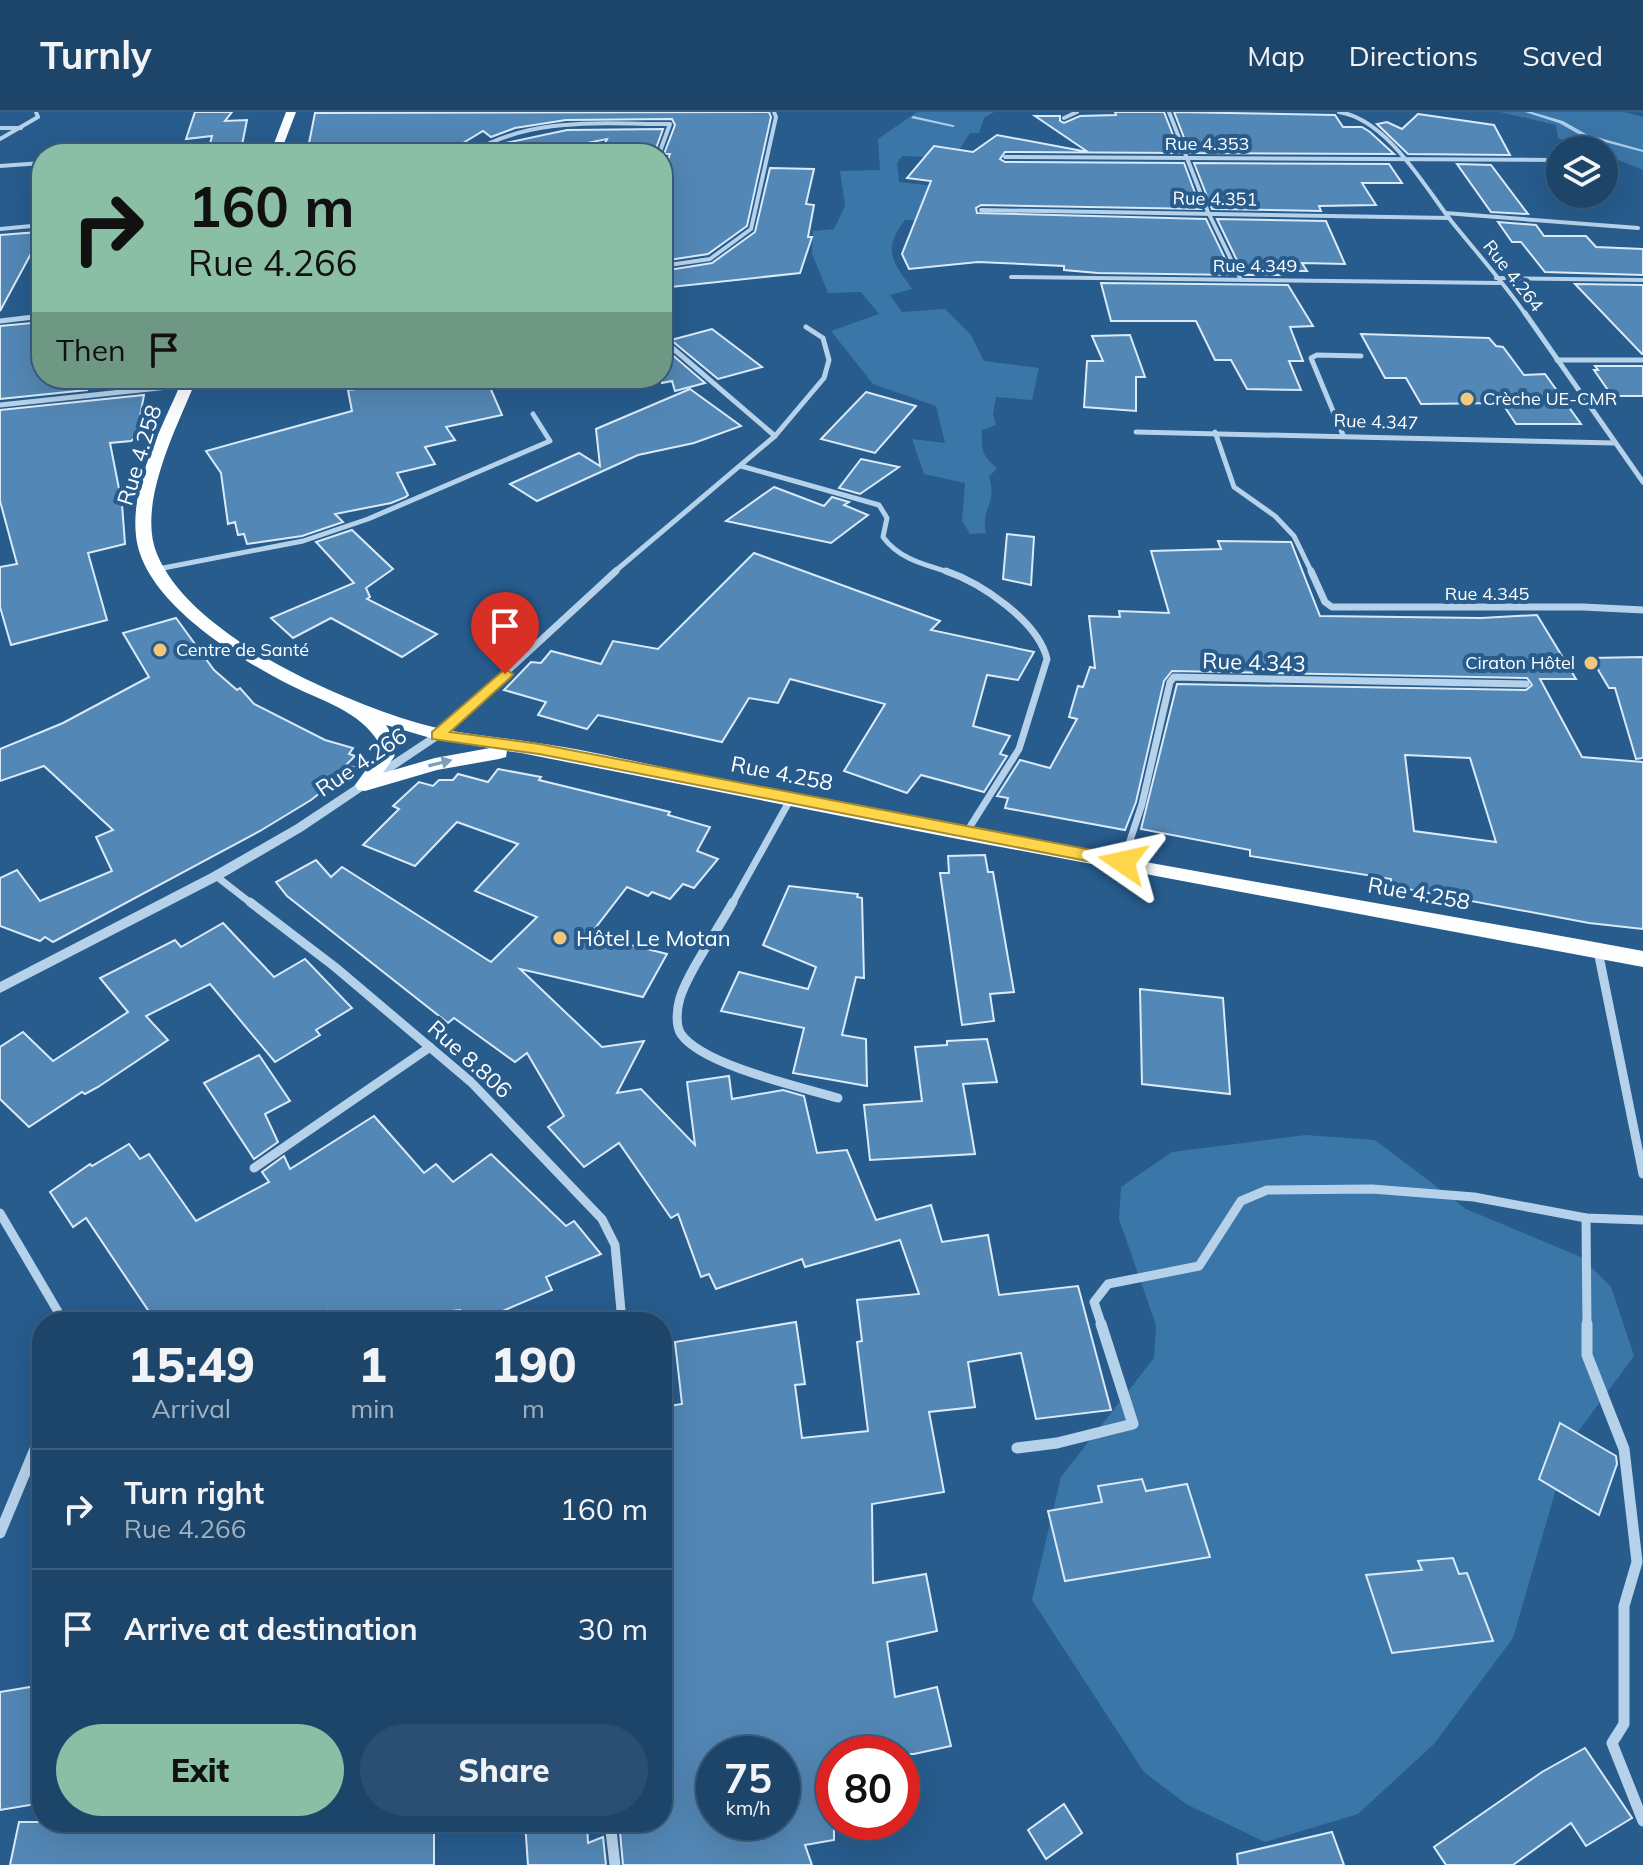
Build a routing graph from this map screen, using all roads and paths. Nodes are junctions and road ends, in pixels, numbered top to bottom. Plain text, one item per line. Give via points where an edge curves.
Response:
1 (36, 112) edge
2 (291, 112) edge
3 (774, 112) edge
4 (1077, 112) edge
5 (1169, 112) edge
6 (1339, 112) edge
7 (1064, 118) dead end
8 (0, 128) edge
9 (22, 128) junction
10 (0, 139) edge
11 (278, 144) edge
12 (488, 144) edge
13 (663, 144) edge
14 (1005, 157) dead end
15 (1189, 157) junction
16 (1408, 159) junction
17 (1546, 160) edge
18 (32, 164) edge
19 (0, 166) edge
20 (981, 210) dead end
21 (1208, 212) junction
22 (1447, 215) junction
23 (32, 226) edge
24 (1638, 228) dead end
25 (0, 229) edge
26 (672, 265) edge
27 (1011, 277) dead end
28 (1241, 280) junction
29 (1498, 280) junction
30 (1643, 280) edge
31 (32, 317) edge
32 (0, 321) edge
33 (806, 327) dead end
34 (672, 348) edge
35 (1361, 356) dead end
36 (1557, 360) junction
37 (1643, 360) edge
38 (139, 388) edge
39 (186, 388) edge
40 (0, 405) edge
41 (533, 414) dead end
42 (1136, 432) dead end
43 (1215, 432) junction
44 (1343, 435) junction
45 (775, 436) junction
46 (1614, 443) junction
47 (741, 466) junction
48 (1640, 473) edge
49 (1643, 482) edge
50 (157, 569) junction
51 (1643, 610) edge
52 (1526, 684) dead end
53 (354, 706) junction
54 (437, 735) junction
55 (539, 749) junction
56 (365, 785) junction
57 (790, 800) junction
58 (966, 833) junction
59 (1123, 862) junction
60 (216, 876) junction
61 (1597, 950) junction
62 (1643, 959) edge
63 (0, 988) edge
64 (430, 1047) junction
65 (838, 1098) dead end
66 (254, 1168) dead end
67 (1643, 1174) edge
68 (0, 1213) edge
69 (1586, 1218) junction
70 (1643, 1220) edge
71 (58, 1312) edge
72 (621, 1312) edge
73 (1017, 1448) dead end
74 (32, 1456) edge
75 (0, 1533) edge
76 (1643, 1821) edge
77 (611, 1832) edge
78 (615, 1865) edge

1 - 9 street via 38,117
2 - 11 highway
3 - 26 street via 748,233 710,259
4 - 7 street
5 - 15 street
6 - 16 street, Rue 4.264 via 1357,115
8 - 9 street
9 - 10 street
12 - 13 street via 566,124 670,124
14 - 15 street, Rue 4.353
15 - 16 street, Rue 4.353
15 - 21 street
16 - 17 street, Rue 4.353
16 - 22 street, Rue 4.264
18 - 19 street
20 - 21 street, Rue 4.351
21 - 22 street, Rue 4.351
21 - 28 street
22 - 24 street, Rue 4.351
22 - 29 street, Rue 4.264
23 - 25 street
27 - 28 street, Rue 4.349
28 - 29 street, Rue 4.349
29 - 30 street, Rue 4.349
29 - 36 street, Rue 4.264
31 - 32 street
33 - 45 street, Rue 4.266 via 823,338 829,360 824,378
34 - 45 street
35 - 44 street via 1311,358
36 - 37 street
36 - 46 street, Rue 4.264
38 - 40 street
39 - 50 highway, Rue 4.258 via 146,496 143,526 147,552
41 - 50 street via 550,441 368,519 303,541
42 - 43 street, Rue 4.347
43 - 44 street, Rue 4.347
43 - 51 street, Rue 4.345 via 1234,487 1294,536 1332,607
44 - 46 street, Rue 4.347
45 - 47 street, Rue 4.266
46 - 48 street, Rue 4.264
47 - 54 street, Rue 4.266 via 627,561
47 - 58 street via 879,505 887,514 883,537 889,548 998,597 1042,644 1047,659 1019,749
48 - 49 street, Rue 4.264
50 - 53 highway, Rue 4.258 via 176,596 243,653
52 - 59 street, Rue 4.343 via 1174,677
53 - 54 highway, Rue 4.258
53 - 56 highway via 388,743 385,757
54 - 55 highway, Rue 4.258
54 - 56 street, Rue 4.266
56 -> 55 highway via 467,757
55 - 57 highway, Rue 4.258
56 - 60 street, Rue 4.266
57 - 58 highway, Rue 4.258
57 - 65 street via 680,997 677,1021 681,1035 696,1048 751,1072
58 - 59 highway, Rue 4.258
59 - 61 highway, Rue 4.258
60 - 63 street, Rue 4.266
60 - 64 street, Rue 8.806
61 - 62 highway, Rue 4.258
61 - 67 street
64 - 66 street
64 - 72 street, Rue 8.806 via 471,1082 602,1219 615,1245
68 - 71 street
69 - 70 street
69 - 73 street via 1474,1197 1372,1189 1267,1190 1241,1201 1199,1266 1108,1284 1094,1302 1133,1424
69 - 76 street via 1587,1355 1624,1449 1637,1562 1624,1606 1624,1724 1612,1743
74 - 75 street
77 - 78 street

